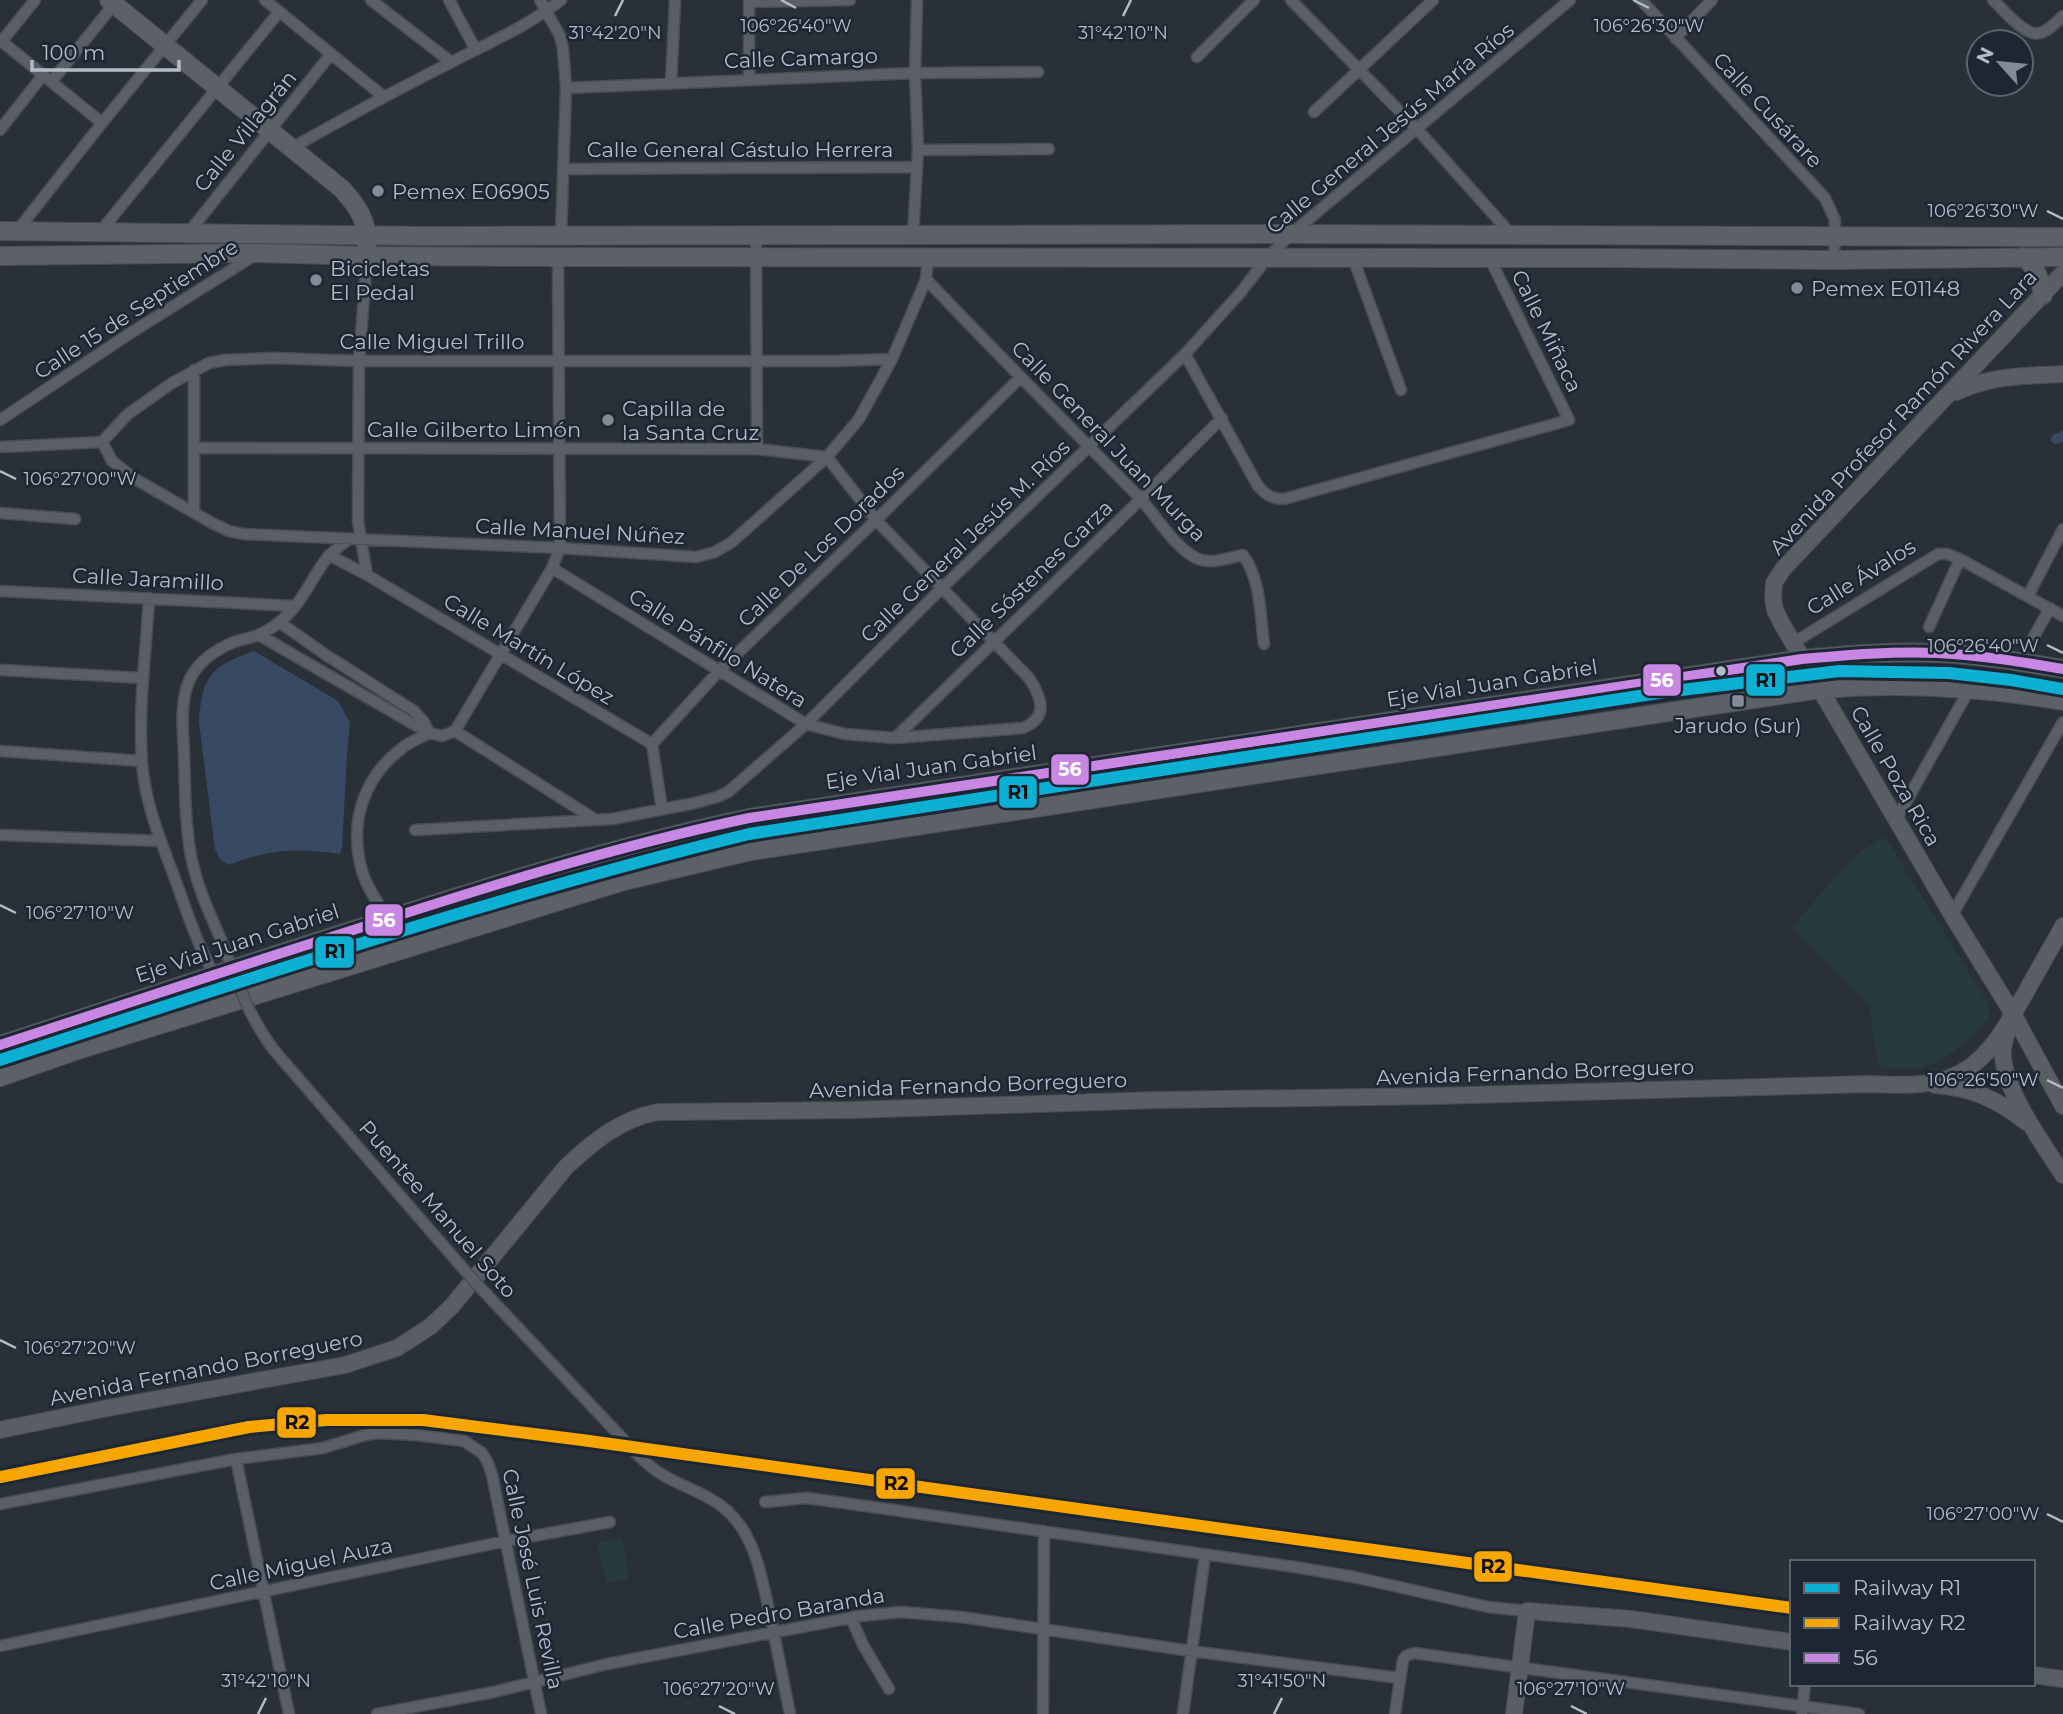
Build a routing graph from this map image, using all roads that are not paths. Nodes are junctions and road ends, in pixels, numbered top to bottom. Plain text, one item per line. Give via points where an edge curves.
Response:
1 (35, 0) edge
2 (202, 0) edge
3 (265, 0) edge
4 (372, 0) edge
5 (449, 0) edge
6 (540, 0) edge
7 (561, 0) edge
8 (675, 0) edge
9 (850, 0) edge
10 (917, 0) edge
11 (1255, 0) edge
12 (1291, 0) edge
13 (1433, 0) edge
14 (1570, 0) edge
15 (1641, 0) edge
16 (1712, 0) edge
17 (1993, 0) edge
18 (749, 1) edge
19 (119, 6) edge
20 (279, 12) junction
21 (546, 12) junction
22 (2063, 16) edge
23 (1675, 38) junction
24 (1, 40) edge
25 (164, 46) junction
26 (476, 50) junction
27 (331, 54) junction
28 (1197, 57) dead end
29 (451, 62) junction
30 (1358, 69) junction
31 (1038, 72) dead end
32 (915, 73) junction
33 (47, 78) junction
34 (749, 79) junction
35 (671, 83) junction
36 (216, 88) junction
37 (566, 88) junction
38 (384, 97) junction
39 (1314, 112) dead end
40 (102, 123) junction
41 (1417, 129) junction
42 (0, 130) edge
43 (269, 131) junction
44 (290, 149) junction
45 (1049, 149) dead end
46 (918, 150) junction
47 (916, 167) junction
48 (564, 169) junction
49 (8, 231) edge
50 (100, 232) junction
51 (189, 232) junction
52 (368, 234) junction
53 (913, 234) junction
54 (1291, 234) junction
55 (561, 235) junction
56 (756, 235) junction
57 (1513, 236) junction
58 (1834, 237) junction
59 (2063, 237) edge
60 (258, 253) junction
61 (0, 256) edge
62 (366, 257) junction
63 (558, 257) junction
64 (2023, 257) junction
65 (2063, 257) edge
66 (756, 258) junction
67 (928, 258) junction
68 (1267, 258) junction
69 (1353, 258) junction
70 (1490, 259) junction
71 (1834, 260) junction
72 (2063, 273) edge
73 (926, 278) junction
74 (2043, 295) junction
75 (1185, 354) junction
76 (892, 359) junction
77 (560, 360) junction
78 (758, 360) junction
79 (359, 361) junction
80 (194, 370) junction
81 (2063, 374) edge
82 (1020, 378) junction
83 (1401, 390) dead end
84 (1945, 397) junction
85 (1222, 418) junction
86 (0, 420) edge
87 (102, 442) junction
88 (0, 447) edge
89 (559, 447) junction
90 (1089, 447) junction
91 (195, 448) junction
92 (358, 449) junction
93 (757, 449) junction
94 (827, 457) junction
95 (1141, 499) junction
96 (194, 512) junction
97 (0, 513) edge
98 (75, 519) dead end
99 (876, 520) junction
100 (2063, 530) edge
101 (360, 539) junction
102 (348, 540) junction
103 (560, 548) junction
104 (329, 555) junction
105 (1960, 559) junction
106 (552, 568) junction
107 (367, 575) junction
108 (941, 589) junction
109 (0, 591) edge
110 (2028, 596) junction
111 (149, 598) junction
112 (295, 607) junction
113 (2050, 608) junction
114 (2063, 616) edge
115 (279, 622) junction
116 (1929, 627) dead end
117 (259, 635) junction
118 (2033, 638) dead end
119 (994, 641) junction
120 (1264, 644) dead end
121 (1798, 651) junction
122 (500, 655) junction
123 (2063, 669) edge
124 (0, 670) edge
125 (719, 671) junction
126 (144, 678) junction
127 (1970, 688) junction
128 (1821, 689) junction
129 (2063, 701) edge
130 (2063, 722) edge
131 (806, 724) junction
132 (455, 731) junction
133 (429, 733) junction
134 (895, 738) junction
135 (652, 744) junction
136 (0, 751) edge
137 (142, 761) junction
138 (662, 809) junction
139 (596, 820) junction
140 (1896, 820) junction
141 (415, 830) dead end
142 (0, 835) edge
143 (160, 841) junction
144 (1952, 915) junction
145 (388, 919) junction
146 (2063, 928) edge
147 (214, 975) junction
148 (106, 1010) junction
149 (2013, 1014) junction
150 (0, 1033) edge
151 (0, 1045) edge
152 (78, 1051) junction
153 (0, 1077) edge
154 (0, 1085) edge
155 (1915, 1085) junction
156 (2063, 1106) edge
157 (2033, 1128) junction
158 (2063, 1175) edge
159 (0, 1430) edge
160 (236, 1459) junction
161 (765, 1502) dead end
162 (0, 1504) edge
163 (610, 1522) dead end
164 (1044, 1531) junction
165 (506, 1541) junction
166 (1205, 1555) junction
167 (264, 1592) junction
168 (1527, 1611) junction
169 (850, 1618) junction
170 (1043, 1629) junction
171 (774, 1633) junction
172 (1790, 1642) edge
173 (0, 1646) edge
174 (1191, 1651) junction
175 (1520, 1667) junction
176 (2035, 1675) edge
177 (1399, 1678) junction
178 (2063, 1679) edge
179 (536, 1681) junction
180 (1805, 1686) edge
181 (889, 1689) dead end
182 (1802, 1710) edge
183 (289, 1714) edge
184 (377, 1714) edge
185 (541, 1714) edge
186 (790, 1714) edge
187 (1043, 1714) edge
188 (1183, 1714) edge
189 (1395, 1714) edge
190 (1514, 1714) edge
191 (1859, 1714) edge

1 - 24 street
2 - 25 street
3 - 20 street
4 - 29 street
5 - 26 street
6 - 21 street
7 - 21 street
8 - 35 street
9 - 18 street
10 - 32 street
11 - 28 street
12 - 30 street
13 - 30 street
14 - 41 street, Calle General Jesús María Ríos
15 - 23 street, Calle Cusárare
16 - 23 street
17 - 22 street via 2034,34
18 - 34 street
19 - 25 main road
19 - 33 street
20 - 27 street
20 - 36 street
21 - 26 street
21 - 37 street via 560,36
23 - 58 street, Calle Cusárare via 1825,198 1835,220
24 - 33 street
25 - 36 main road
25 - 40 street
26 - 29 street
27 - 38 street
27 - 43 street, Calle Villagrán
29 - 38 street
30 - 39 street
30 - 41 street
31 - 32 street, Calle Camargo
32 - 34 street, Calle Camargo
32 - 46 street
33 - 40 street
33 - 42 street
34 - 35 street, Calle Camargo
35 - 37 street, Calle Camargo
36 - 43 main road
36 - 50 street
37 - 48 street
38 - 44 street
40 - 49 street
41 - 54 street, Calle General Jesús María Ríos
41 - 57 street
43 - 44 main road
43 - 51 street, Calle Villagrán
44 - 52 main road via 342,189 361,211
45 - 46 street, Calle General Cástulo Herrera
46 - 47 street
47 - 48 street, Calle General Cástulo Herrera
47 - 53 street
48 - 55 street
49 - 50 main road
50 - 51 main road
51 - 52 main road
52 - 55 main road
52 - 62 main road
53 - 54 main road
53 - 56 main road
54 - 57 main road
54 - 68 street, Calle General Jesús María Ríos
55 - 56 main road
56 - 66 street
57 - 58 main road
58 - 59 main road
58 - 71 street, Calle Cusárare
60 - 61 main road
60 - 62 main road
60 - 86 street, Calle 15 de Septiembre
62 - 63 main road
62 - 79 street
63 - 66 main road
63 - 77 street
64 - 65 main road
64 - 71 main road
64 - 74 main road via 2036,269
66 - 67 main road
66 - 78 street
67 - 68 main road
67 - 73 street, Calle Manuel Núñez
68 - 69 main road
68 - 75 street, Calle General Jesús M. Ríos
69 - 70 main road
69 - 83 street
70 - 71 main road
70 - 85 street, Calle Miñaca via 1569,420 1284,499 1268,496 1258,486
72 - 74 main road, Avenida Profesor Ramón Rivera Lara
73 - 76 street, Calle Manuel Núñez
73 - 82 street, Calle General Juan Murga
74 - 84 main road, Avenida Profesor Ramón Rivera Lara
75 - 85 street
75 - 90 street, Calle General Jesús M. Ríos
76 - 78 street, Calle Miguel Trillo
76 - 94 street, Calle Manuel Núñez via 859,419
77 - 78 street, Calle Miguel Trillo
77 - 79 street, Calle Miguel Trillo
77 - 89 street
78 - 93 street
79 - 80 street, Calle Miguel Trillo via 250,358 217,361
79 - 92 street
80 - 87 street, Calle Miguel Trillo via 139,404
80 - 91 street
81 - 84 main road via 1990,379
82 - 90 street, Calle General Juan Murga
82 - 99 street, Calle De Los Dorados
84 - 121 main road, Avenida Profesor Ramón Rivera Lara via 1778,576 1773,590 1775,610
85 - 95 street, Calle Sóstenes Garza
87 - 88 street
87 - 96 street, Calle Manuel Núñez via 112,461 124,471
89 - 92 street, Calle Gilberto Limón
89 - 93 street, Calle Gilberto Limón
89 - 103 street
90 - 95 street, Calle General Juan Murga
90 - 108 street, Calle General Jesús M. Ríos
91 - 92 street, Calle Gilberto Limón
91 - 96 street
92 - 101 street
93 - 94 street, Calle Gilberto Limón
94 - 99 street
94 - 103 street, Calle Manuel Núñez via 715,552 696,557
95 - 119 street, Calle Sóstenes Garza
95 - 120 street, Calle General Juan Murga via 1193,556 1205,561 1243,555 1255,577
96 - 102 street, Calle Manuel Núñez via 243,534
97 - 98 street
99 - 108 street
99 - 125 street, Calle De Los Dorados
100 - 110 street
101 - 102 street, Calle Manuel Núñez
101 - 103 street, Calle Manuel Núñez
101 - 107 street
102 - 104 street, Puentee Manuel Soto
103 - 106 street
104 - 107 street, Calle Martín López
104 - 112 street, Puentee Manuel Soto
105 - 110 street, Calle Ávalos
105 - 116 street
105 - 121 street, Calle Ávalos via 1947,554 1931,556
106 - 122 street
106 - 125 street, Calle Pánfilo Natera
107 - 122 street, Calle Martín López
108 - 119 street
108 - 131 street, Calle General Jesús M. Ríos
109 - 111 street, Calle Jaramillo
110 - 113 street, Calle Ávalos
111 - 112 street, Calle Jaramillo
111 - 126 street
112 - 115 street, Puentee Manuel Soto
113 - 114 street, Calle Ávalos
113 - 118 street
115 - 117 street, Puentee Manuel Soto
115 - 133 street via 414,710
117 - 133 street
117 - 171 street, Puentee Manuel Soto, bridge via 237,641 204,660 183,696 182,721 191,854 202,898 245,1003 273,1049 474,1281 652,1470 718,1504 741,1527 752,1545
119 - 134 street, Calle Sóstenes Garza
119 - 134 street, Calle Pánfilo Natera via 1037,690 1038,720 1023,728
121 - 123 main road, Eje Vial Juan Gabriel via 1972,655
121 - 128 main road, Calle Poza Rica
121 - 145 main road, Eje Vial Juan Gabriel via 749,818 626,846
122 - 132 street
122 - 135 street, Calle Martín López
124 - 126 street
125 - 131 street, Calle Pánfilo Natera
125 - 135 street, Calle De Los Dorados
126 - 137 street
127 - 128 main road
127 - 129 main road
127 - 140 street
128 - 140 main road, Calle Poza Rica
128 - 152 main road via 751,851 624,881
130 - 144 street
131 - 134 street, Calle Pánfilo Natera via 845,734
131 - 138 street, Calle General Jesús M. Ríos via 727,792
132 - 133 street via 442,736
132 - 139 street
133 - 145 street via 390,758 360,803 356,824 362,870
135 - 138 street
136 - 137 street
137 - 143 street
138 - 139 street, Calle General Jesús M. Ríos
139 - 141 street, Calle General Jesús M. Ríos
140 - 144 main road, Calle Poza Rica
142 - 143 street
143 - 147 street
144 - 149 main road, Calle Poza Rica
145 - 147 main road, Eje Vial Juan Gabriel
146 - 149 main road
147 - 148 main road, Eje Vial Juan Gabriel
148 - 150 main road
148 - 151 main road, Eje Vial Juan Gabriel
149 - 155 main road, Avenida Fernando Borreguero via 1998,1039 1970,1067 1949,1078
149 - 156 main road, Calle Poza Rica
149 - 157 main road via 2004,1043 2005,1069
152 - 153 main road
152 - 154 main road
155 - 157 main road via 1973,1091 2010,1109
155 - 159 main road, Avenida Fernando Borreguero via 653,1113 613,1128 581,1153 452,1306 397,1348 345,1365
157 - 158 main road
160 - 162 street
160 - 165 street, Calle José Luis Revilla via 323,1448 379,1433 464,1441 488,1463
160 - 167 street
161 - 164 street via 807,1498
163 - 165 street, Calle Miguel Auza
164 - 166 street
164 - 170 street
165 - 167 street, Calle Miguel Auza
165 - 179 street, Calle José Luis Revilla
166 - 168 street via 1354,1577 1488,1607
166 - 174 street
167 - 173 street, Calle Miguel Auza
167 - 183 street
168 - 172 main road via 1631,1619
168 - 175 main road
169 - 170 street, Calle Pedro Baranda via 901,1612
169 - 171 street, Calle Pedro Baranda
169 - 181 street
170 - 174 street, Calle Pedro Baranda
170 - 187 street
171 - 179 street, Calle Pedro Baranda
171 - 186 street, Puentee Manuel Soto
174 - 177 street, Calle Pedro Baranda
174 - 188 street
175 - 177 street via 1414,1653 1403,1660
175 - 182 street
175 - 190 main road
176 - 178 main road
177 - 189 street
179 - 184 street, Calle Pedro Baranda
179 - 185 street, Calle José Luis Revilla
180 - 182 street
182 - 191 street

